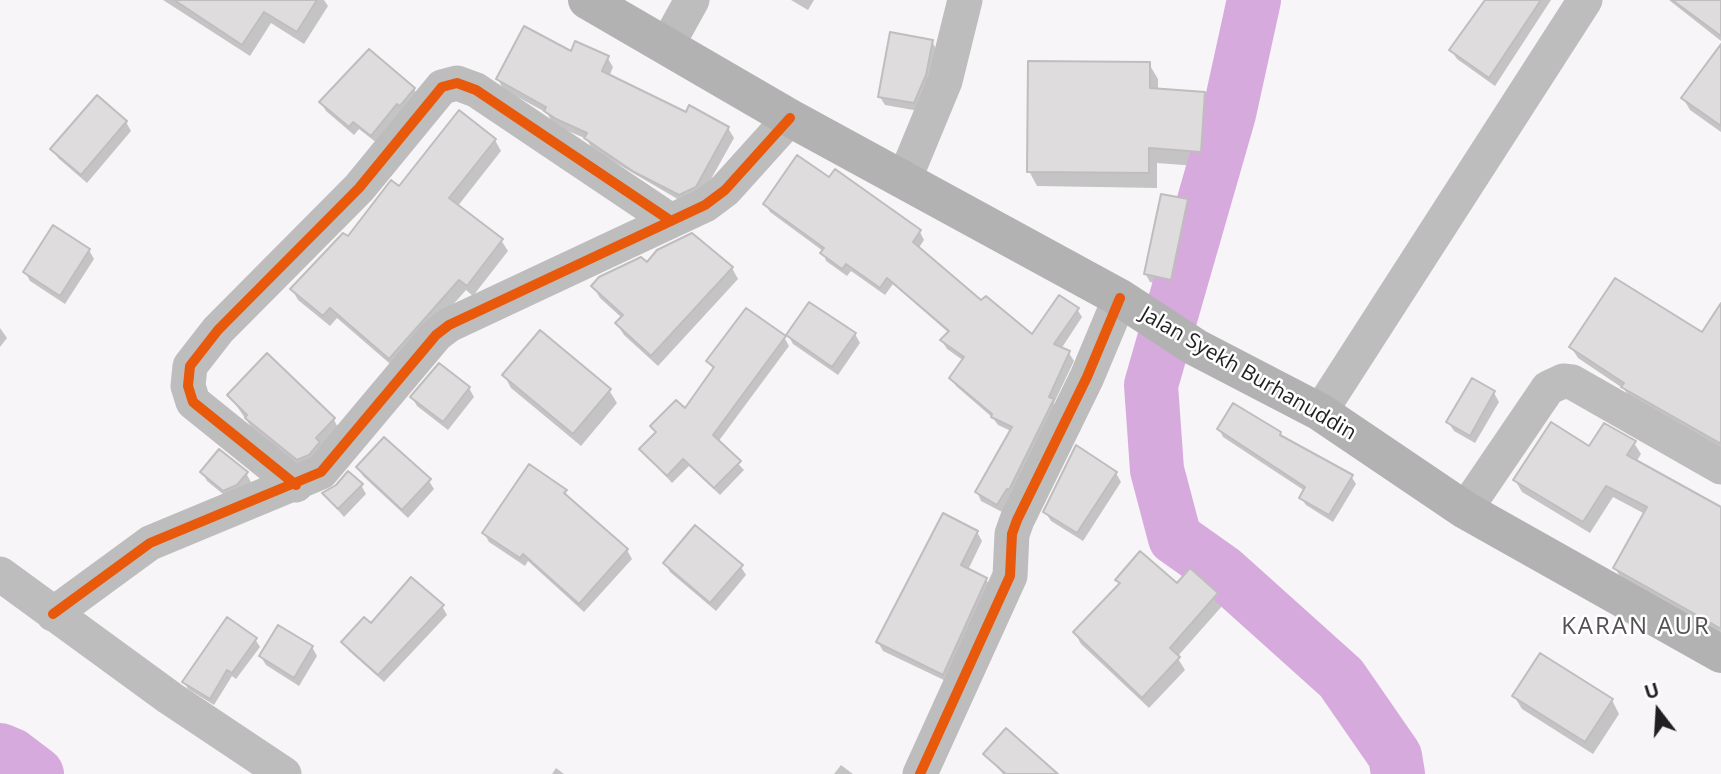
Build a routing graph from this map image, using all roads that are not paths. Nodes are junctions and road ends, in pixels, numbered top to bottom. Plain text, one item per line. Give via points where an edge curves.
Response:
1 (587, 0) edge
2 (692, 0) edge
3 (965, 0) edge
4 (1585, 0) edge
5 (666, 47) junction
6 (790, 118) junction
7 (904, 180) junction
8 (671, 221) junction
9 (1135, 309) junction
10 (1320, 412) junction
11 (1721, 467) edge
12 (296, 485) junction
13 (1465, 510) junction
14 (0, 574) edge
15 (53, 614) junction
16 (1721, 654) edge
17 (284, 774) edge
18 (920, 774) edge

1 - 5 main road, Jalan Syekh Burhanuddin
2 - 5 street
3 - 7 street via 945,81
4 - 10 street
5 - 6 main road, Jalan Syekh Burhanuddin
6 - 7 main road, Jalan Syekh Burhanuddin
6 - 8 street via 725,190
7 - 9 main road, Jalan Syekh Burhanuddin
8 - 12 street via 449,325 334,461
8 - 12 street via 476,90 457,83 442,87 359,188 218,330 190,366 188,386 194,402
9 - 10 main road, Jalan Syekh Burhanuddin
9 - 18 street via 1087,377 1017,520 1010,576
10 - 13 main road, Jalan Syekh Burhanuddin
11 - 13 street via 1563,381 1548,388
12 - 15 street via 150,542
13 - 16 main road, Jalan Syekh Burhanuddin
14 - 15 street
15 - 17 street

